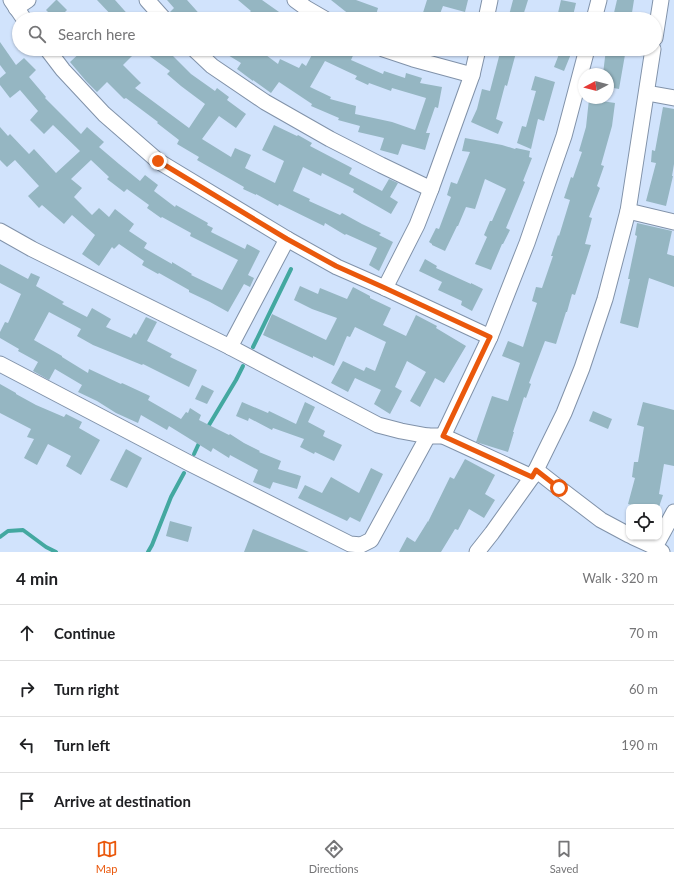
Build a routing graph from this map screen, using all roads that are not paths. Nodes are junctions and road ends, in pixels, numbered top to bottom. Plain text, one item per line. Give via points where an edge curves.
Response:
1 (147, 0) edge
2 (294, 0) edge
3 (490, 0) edge
4 (599, 0) edge
5 (661, 0) edge
6 (158, 12) edge
7 (313, 12) edge
8 (487, 12) edge
9 (596, 12) edge
10 (659, 12) edge
11 (52, 56) edge
12 (201, 56) edge
13 (404, 56) edge
14 (476, 56) edge
15 (585, 56) edge
16 (652, 56) edge
17 (472, 75) junction
18 (647, 93) junction
19 (674, 98) edge
20 (431, 189) junction
21 (628, 210) junction
22 (674, 222) edge
23 (0, 231) edge
24 (287, 239) junction
25 (385, 288) junction
26 (490, 337) junction
27 (230, 347) junction
28 (0, 364) edge
29 (428, 436) junction
30 (443, 436) junction
31 (534, 473) junction
32 (674, 512) edge
33 (626, 533) edge
34 (640, 540) edge
35 (659, 549) edge
36 (477, 552) edge

1 - 6 street
2 - 7 street
3 - 8 street
4 - 9 street
5 - 10 street
11 - 24 street via 104,114 158,161
12 - 20 street via 212,66 266,102 330,139
13 - 17 street
14 - 17 street
15 - 26 street via 564,136
16 - 18 street
17 - 20 street
18 - 19 street
18 - 21 street
20 - 25 street via 417,225
21 - 22 street
21 - 31 street via 605,299 582,368 564,413
23 - 27 street
24 - 25 street via 336,266
24 - 27 street
25 - 26 street
26 - 30 street
27 - 29 street via 378,425
28 - 29 street via 350,544 361,545 370,540
29 - 30 street
30 - 31 street
31 - 33 street via 559,488 601,520
31 - 36 street
32 - 35 street
34 - 35 street

